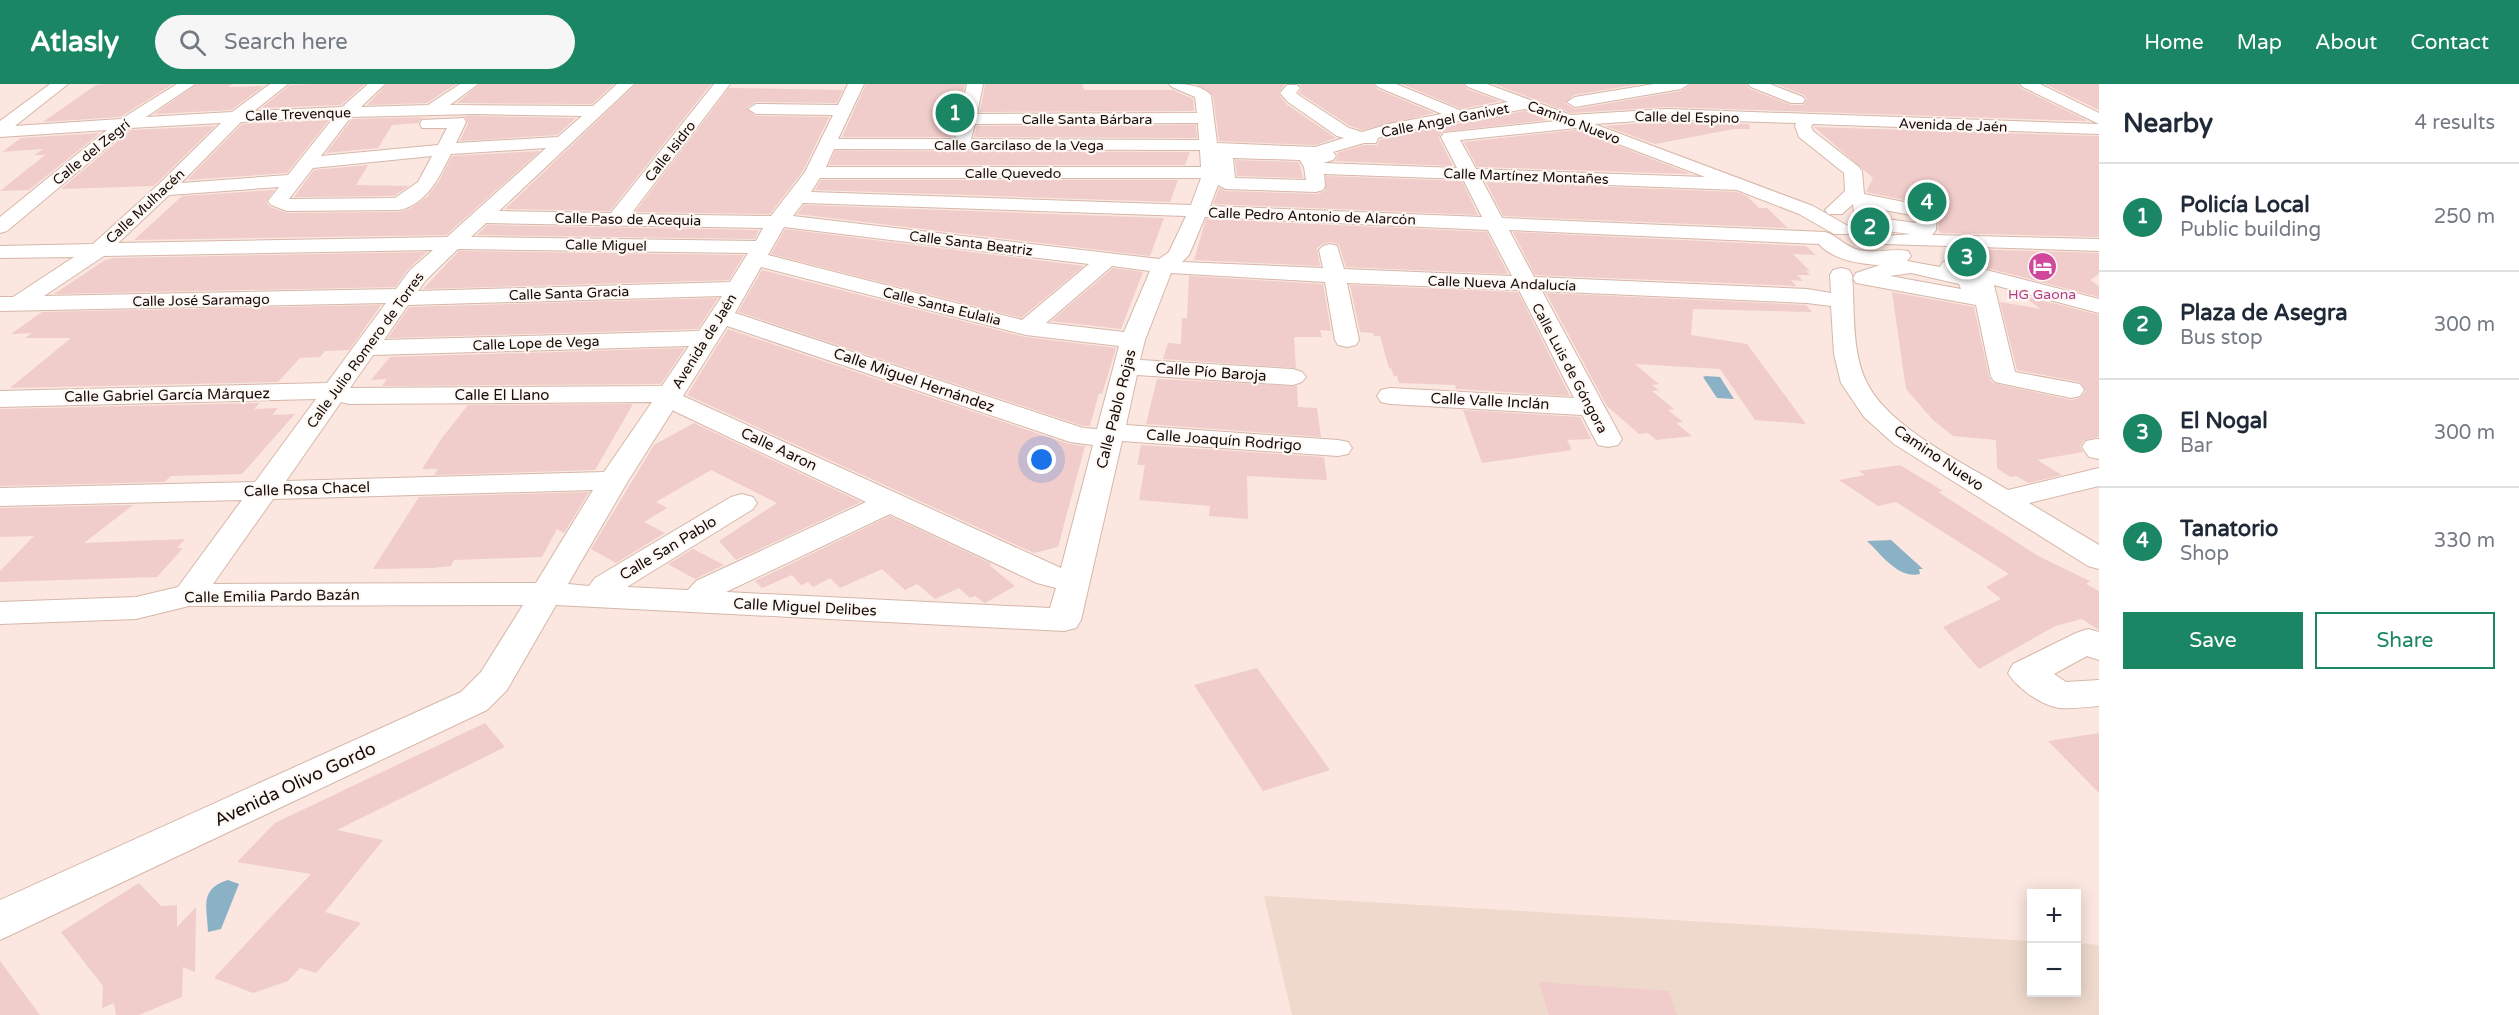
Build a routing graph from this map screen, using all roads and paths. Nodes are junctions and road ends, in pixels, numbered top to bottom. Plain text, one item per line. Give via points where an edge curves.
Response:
1 (60, 84) edge
2 (187, 84) edge
3 (280, 84) edge
4 (377, 84) edge
5 (470, 84) edge
6 (626, 84) edge
7 (722, 84) edge
8 (856, 84) edge
9 (975, 84) edge
10 (1177, 84) edge
11 (1383, 84) edge
12 (1478, 84) edge
13 (1756, 84) edge
14 (2028, 84) edge
15 (1687, 85) edge
16 (1290, 86) edge
17 (1625, 93) junction
18 (1325, 100) dead end
19 (1797, 100) dead end
20 (1726, 101) dead end
21 (1533, 106) junction
22 (756, 109) dead end
23 (432, 110) junction
24 (844, 110) junction
25 (402, 111) junction
26 (597, 111) junction
27 (346, 112) junction
28 (1688, 115) junction
29 (237, 116) junction
30 (1462, 116) junction
31 (1096, 118) junction
32 (1207, 118) junction
33 (1364, 118) dead end
34 (968, 119) junction
35 (1767, 119) junction
36 (2099, 119) edge
37 (1806, 121) junction
38 (1575, 122) junction
39 (125, 124) junction
40 (1492, 128) dead end
41 (2099, 129) edge
42 (0, 131) edge
43 (1392, 135) junction
44 (1450, 136) junction
45 (1363, 138) junction
46 (563, 142) junction
47 (829, 144) junction
48 (962, 145) junction
49 (1099, 145) junction
50 (1209, 147) junction
51 (442, 150) junction
52 (308, 163) junction
53 (1313, 168) junction
54 (814, 172) junction
55 (956, 173) junction
56 (1101, 173) junction
57 (1211, 173) junction
58 (1469, 174) junction
59 (294, 180) junction
60 (1740, 184) junction
61 (164, 190) junction
62 (798, 197) junction
63 (949, 201) junction
64 (348, 205) junction
65 (1835, 210) dead end
66 (1198, 211) junction
67 (480, 217) junction
68 (617, 219) junction
69 (1496, 224) junction
70 (0, 227) edge
71 (767, 235) junction
72 (450, 243) junction
73 (2099, 245) edge
74 (305, 246) junction
75 (1898, 247) junction
76 (99, 250) junction
77 (1330, 250) dead end
78 (0, 252) edge
79 (1837, 258) junction
80 (1108, 259) junction
81 (1163, 266) junction
82 (1334, 276) junction
83 (1526, 284) junction
84 (1978, 286) junction
85 (737, 289) junction
86 (402, 297) junction
87 (2099, 306) edge
88 (6, 308) edge
89 (721, 316) junction
90 (1026, 328) junction
91 (706, 338) junction
92 (1347, 340) dead end
93 (365, 348) junction
94 (1131, 353) junction
95 (1293, 377) dead end
96 (2071, 390) dead end
97 (334, 391) junction
98 (1390, 396) dead end
99 (668, 398) junction
100 (0, 399) edge
101 (1590, 406) junction
102 (1109, 435) junction
103 (1608, 439) dead end
104 (1338, 448) dead end
105 (2099, 477) edge
106 (613, 481) junction
107 (264, 490) junction
108 (0, 497) edge
109 (2003, 500) junction
110 (891, 502) junction
111 (742, 503) dead end
112 (2099, 559) edge
113 (1073, 580) junction
114 (545, 594) junction
115 (189, 595) junction
116 (599, 596) junction
117 (697, 601) junction
118 (0, 613) edge
119 (1064, 620) joint
120 (2099, 648) edge
121 (2099, 693) edge
122 (0, 921) edge

1 - 42 street
2 - 39 street, Calle del Zegrí
3 - 29 street, Calle Mulhacén
4 - 27 street
5 - 23 street
6 - 26 street, Calle Julio Romero de Torres
7 - 68 street, Calle Isidro
8 - 24 street, Avenida de Jaén
9 - 34 street
10 - 32 street via 1203,95
11 - 30 street
12 - 21 street, Camino Nuevo
13 - 19 street
14 - 36 street
15 - 17 street, Calle Angel Ganivet
16 - 18 street
16 - 45 street via 1288,93 1301,105 1343,132
17 - 21 street, Calle Angel Ganivet
17 - 28 street
20 - 35 street
21 - 30 street, Calle Angel Ganivet
21 - 38 street, Camino Nuevo
22 - 24 street
23 - 25 street, Calle Trevenque
23 - 26 street, Calle Trevenque
24 - 47 street, Avenida de Jaén
25 - 27 street, Calle Trevenque
25 - 51 street via 391,127 458,122
26 - 46 street, Calle Julio Romero de Torres
27 - 29 street, Calle Trevenque
27 - 52 street
28 - 35 street, Calle del Espino
28 - 38 street, Calle del Espino
29 - 39 street, Calle Trevenque
29 - 61 street, Calle Mulhacén
30 - 40 street
30 - 43 street, Calle Angel Ganivet
31 - 32 street, Calle Santa Bárbara
31 - 34 street, Calle Santa Bárbara
31 - 49 street
32 - 50 street
33 - 43 street
34 - 48 street
35 - 37 street, Calle del Espino
37 - 41 street, Avenida de Jaén
37 - 65 street via 1805,133 1853,171 1855,193
38 - 44 street, Calle del Espino
38 - 60 street, Camino Nuevo
39 - 42 street, Calle Trevenque
39 - 70 street, Calle del Zegrí
43 - 44 street, Calle del Espino
43 - 45 street, Calle Angel Ganivet
44 - 58 street, Calle Luis de Góngora
45 - 50 street, Calle Angel Ganivet via 1316,152
46 - 51 street
46 - 67 street, Calle Julio Romero de Torres
47 - 48 street, Calle Garcilaso de la Vega
47 - 54 street, Avenida de Jaén
48 - 49 street, Calle Garcilaso de la Vega
48 - 55 street
49 - 50 street, Calle Garcilaso de la Vega
49 - 56 street
50 - 57 street
51 - 52 street
51 - 64 street via 426,185 400,204
52 - 59 street
53 - 53 street via 1316,186 1226,183 1224,154 1326,156 1308,162
53 - 58 street, Calle Martínez Montañes
54 - 55 street, Calle Quevedo
54 - 62 street, Avenida de Jaén
55 - 56 street, Calle Quevedo
55 - 63 street
56 - 57 street, Calle Quevedo
57 - 66 street, Calle Pablo Rojas
58 - 60 street, Calle Martínez Montañes
58 - 69 street, Calle Luis de Góngora
59 - 61 street
59 - 64 street via 278,201 287,205
60 - 79 street, Camino Nuevo via 1806,210
61 - 76 street, Calle Mulhacén
62 - 63 street, Calle Pedro Antonio de Alarcón
62 - 71 street, Avenida de Jaén
63 - 66 street, Calle Pedro Antonio de Alarcón
64 - 74 street
66 - 69 street, Calle Pedro Antonio de Alarcón
66 - 81 street, Calle Pablo Rojas via 1178,255
67 - 68 street, Calle Paso de Acequia
67 - 72 street, Calle Julio Romero de Torres
68 - 71 street, Calle Paso de Acequia
69 - 79 street, Calle Pedro Antonio de Alarcón
69 - 83 street, Calle Luis de Góngora
71 - 72 street, Calle Miguel
71 - 80 street, Calle Santa Beatriz
71 - 85 street, Avenida de Jaén
71 - 90 street, Calle Santa Eulalia via 767,261
72 - 74 street, Calle Miguel
72 - 86 street, Calle Julio Romero de Torres
73 - 75 street
74 - 76 street, Calle Miguel
75 - 79 street via 1892,258
75 - 79 street via 1868,232
75 - 84 street
76 - 78 street, Calle Miguel
76 - 88 street, Calle Mulhacén
77 - 82 street
79 - 83 street, Calle Nueva Andalucía via 1807,296
79 - 109 street, Camino Nuevo via 1846,354 1854,383 1873,411 1904,438
80 - 81 street, Calle Santa Beatriz
80 - 90 street
81 - 82 street, Calle Nueva Andalucía
81 - 94 street, Calle Pablo Rojas
82 - 83 street, Calle Nueva Andalucía
82 - 92 street
83 - 101 street, Calle Luis de Góngora
84 - 87 street
84 - 96 street via 2004,377
85 - 86 street, Calle Santa Gracia
85 - 89 street, Avenida de Jaén
86 - 88 street, Calle José Saramago
86 - 93 street, Calle Julio Romero de Torres
89 - 91 street, Avenida de Jaén
89 - 102 street, Calle Miguel Hernández via 1080,436
90 - 94 street, Calle Santa Eulalia
91 - 93 street, Calle Lope de Vega
91 - 99 street, Avenida de Jaén
93 - 97 street, Calle Julio Romero de Torres
94 - 95 street, Calle Pío Baroja
94 - 102 street, Calle Pablo Rojas
97 - 99 street, Calle El Llano via 350,396
97 - 100 street, Calle Gabriel García Márquez
97 - 107 street, Calle Julio Romero de Torres
98 - 101 street, Calle Valle Inclán
99 - 106 street, Avenida de Jaén
99 - 110 street, Calle Aaron
101 - 103 street, Calle Luis de Góngora
102 - 104 street, Calle Joaquín Rodrigo
102 - 113 street, Calle Pablo Rojas
105 - 109 street
106 - 107 street, Calle Rosa Chacel
106 - 114 street, Avenida de Jaén
107 - 108 street, Calle Rosa Chacel
107 - 115 street, Calle Julio Romero de Torres
109 - 112 street, Camino Nuevo
110 - 113 street, Calle Aaron via 1048,576
110 - 117 street via 708,588
111 - 116 street, Calle San Pablo via 607,585
113 - 119 street, Calle Pablo Rojas
114 - 115 street, Calle Emilia Pardo Bazán
114 - 116 street, Calle Miguel Delibes
114 - 122 street, Avenida Olivo Gordo via 494,681 474,701
115 - 118 street, Calle Emilia Pardo Bazán via 136,608
116 - 117 street, Calle Miguel Delibes
117 - 119 street, Calle Miguel Delibes
120 - 121 street via 2088,641 2026,672 2059,695

